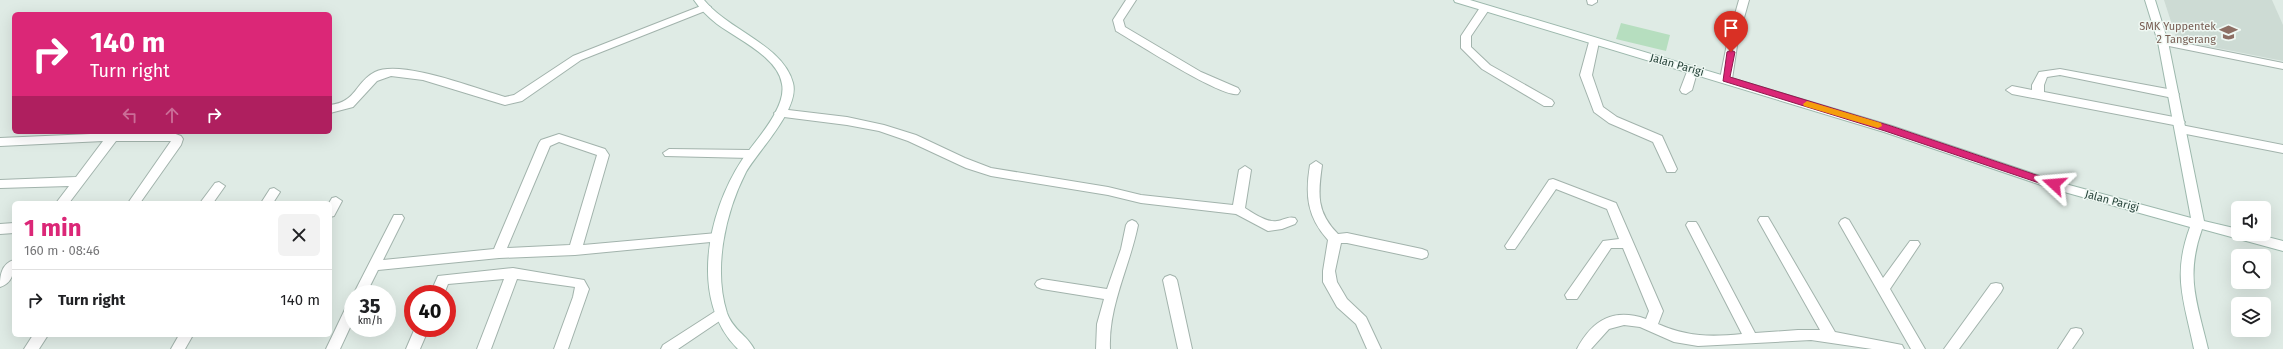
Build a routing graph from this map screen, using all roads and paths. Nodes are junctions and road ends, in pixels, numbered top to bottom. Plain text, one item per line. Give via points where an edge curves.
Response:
1 (1131, 0) edge
2 (1459, 0) edge
3 (1744, 0) edge
4 (2150, 0) edge
5 (702, 4) edge
6 (1485, 8) junction
7 (1594, 42) junction
8 (2163, 42) junction
9 (2283, 66) edge
10 (1693, 69) junction
11 (1726, 79) junction
12 (1686, 90) dead end
13 (2012, 90) dead end
14 (1234, 91) dead end
15 (2038, 94) junction
16 (2173, 94) junction
17 (1548, 103) dead end
18 (332, 109) edge
19 (780, 113) junction
20 (2180, 126) junction
21 (113, 137) junction
22 (0, 142) edge
23 (2283, 149) edge
24 (668, 153) dead end
25 (750, 154) junction
26 (1316, 164) dead end
27 (1671, 169) dead end
28 (1245, 170) dead end
29 (79, 181) junction
30 (0, 184) edge
31 (219, 186) dead end
32 (274, 192) dead end
33 (64, 201) edge
34 (135, 201) edge
35 (208, 201) edge
36 (268, 201) edge
37 (336, 201) dead end
38 (332, 209) edge
39 (1238, 210) junction
40 (398, 218) dead end
41 (1764, 220) dead end
42 (1291, 221) dead end
43 (1845, 223) dead end
44 (2198, 223) junction
45 (1132, 224) dead end
46 (1692, 225) dead end
47 (12, 228) edge
48 (0, 229) edge
49 (2231, 232) edge
50 (718, 238) junction
51 (1335, 239) junction
52 (2264, 241) edge
53 (1627, 243) junction
54 (1914, 244) dead end
55 (1511, 246) dead end
56 (2283, 246) edge
57 (575, 250) junction
58 (499, 253) junction
59 (1422, 254) dead end
60 (373, 266) junction
61 (12, 267) edge
62 (513, 273) junction
63 (1, 280) edge
64 (1170, 280) dead end
65 (1042, 284) dead end
66 (364, 285) edge
67 (441, 285) edge
68 (1883, 288) junction
69 (1996, 288) dead end
70 (1112, 295) junction
71 (1572, 295) dead end
72 (719, 314) junction
73 (1651, 325) junction
74 (344, 326) edge
75 (2076, 333) dead end
76 (1830, 335) junction
77 (40, 337) edge
78 (185, 337) edge
79 (418, 337) edge
80 (1751, 339) junction
81 (31, 349) edge
82 (178, 349) edge
83 (333, 349) edge
84 (413, 349) edge
85 (484, 349) edge
86 (561, 349) edge
87 (668, 349) edge
88 (747, 349) edge
89 (1102, 349) edge
90 (1185, 349) edge
91 (1374, 349) edge
92 (1584, 349) edge
93 (1898, 349) edge
94 (1918, 349) edge
95 (1951, 349) edge
96 (2065, 349) edge
97 (2201, 349) edge

1 - 14 street via 1118,20 1120,29 1197,74
2 - 6 street, Jalan Parigi
3 - 11 street via 1733,39
4 - 8 street
5 - 18 street via 577,58 512,101 406,73 388,72 374,77 353,103 341,109
5 - 19 street via 717,19 779,66 788,85
6 - 7 street, Jalan Parigi
6 - 17 street via 1466,36 1466,48 1486,66
7 - 10 street, Jalan Parigi
7 - 27 street via 1586,75 1598,109 1607,117 1657,138
8 - 9 street
8 - 16 street
10 - 11 street, Jalan Parigi
10 - 12 street
11 - 44 street, Jalan Parigi via 1888,128 2115,203
13 - 15 street
15 - 16 street via 2038,85 2043,74 2060,72
15 - 20 street
16 - 20 street
19 - 25 street
19 - 39 street via 869,125 911,138 976,168 991,172 1108,191 1141,199
20 - 23 street
20 - 44 street
21 - 22 street
21 - 29 street
21 - 34 street via 177,139
24 - 25 street
25 - 50 street via 739,174
26 - 51 street via 1312,202 1318,222
28 - 39 street
29 - 30 street
29 - 33 street
31 - 35 street
32 - 36 street
37 - 38 street
39 - 42 street via 1268,226 1283,225
40 - 60 street
41 - 76 street
43 - 68 street
44 - 49 street, Jalan Parigi
44 - 97 street via 2188,251 2186,266
45 - 70 street
46 - 80 street
47 - 48 street
50 - 57 street
50 - 72 street via 715,273
51 - 59 street via 1348,238
51 - 91 street via 1329,271 1330,282 1342,303 1361,321
52 - 56 street, Jalan Parigi
53 - 55 street via 1612,206 1553,183
53 - 71 street via 1607,244
53 - 73 street via 1656,311
54 - 68 street
57 - 58 street
57 - 58 street via 603,155 601,152 559,138 544,143
58 - 60 street
60 - 66 street
61 - 63 street
62 - 67 street via 443,279
62 - 85 street
62 - 86 street via 579,283 582,289 580,297
64 - 90 street
65 - 70 street
68 - 94 street
69 - 95 street
70 - 89 street via 1107,310
72 - 87 street
72 - 88 street via 729,330
73 - 80 street via 1682,338 1732,341
73 - 92 street via 1630,319 1599,326
74 - 83 street
75 - 96 street
76 - 80 street
76 - 93 street
77 - 81 street
78 - 82 street
79 - 84 street

